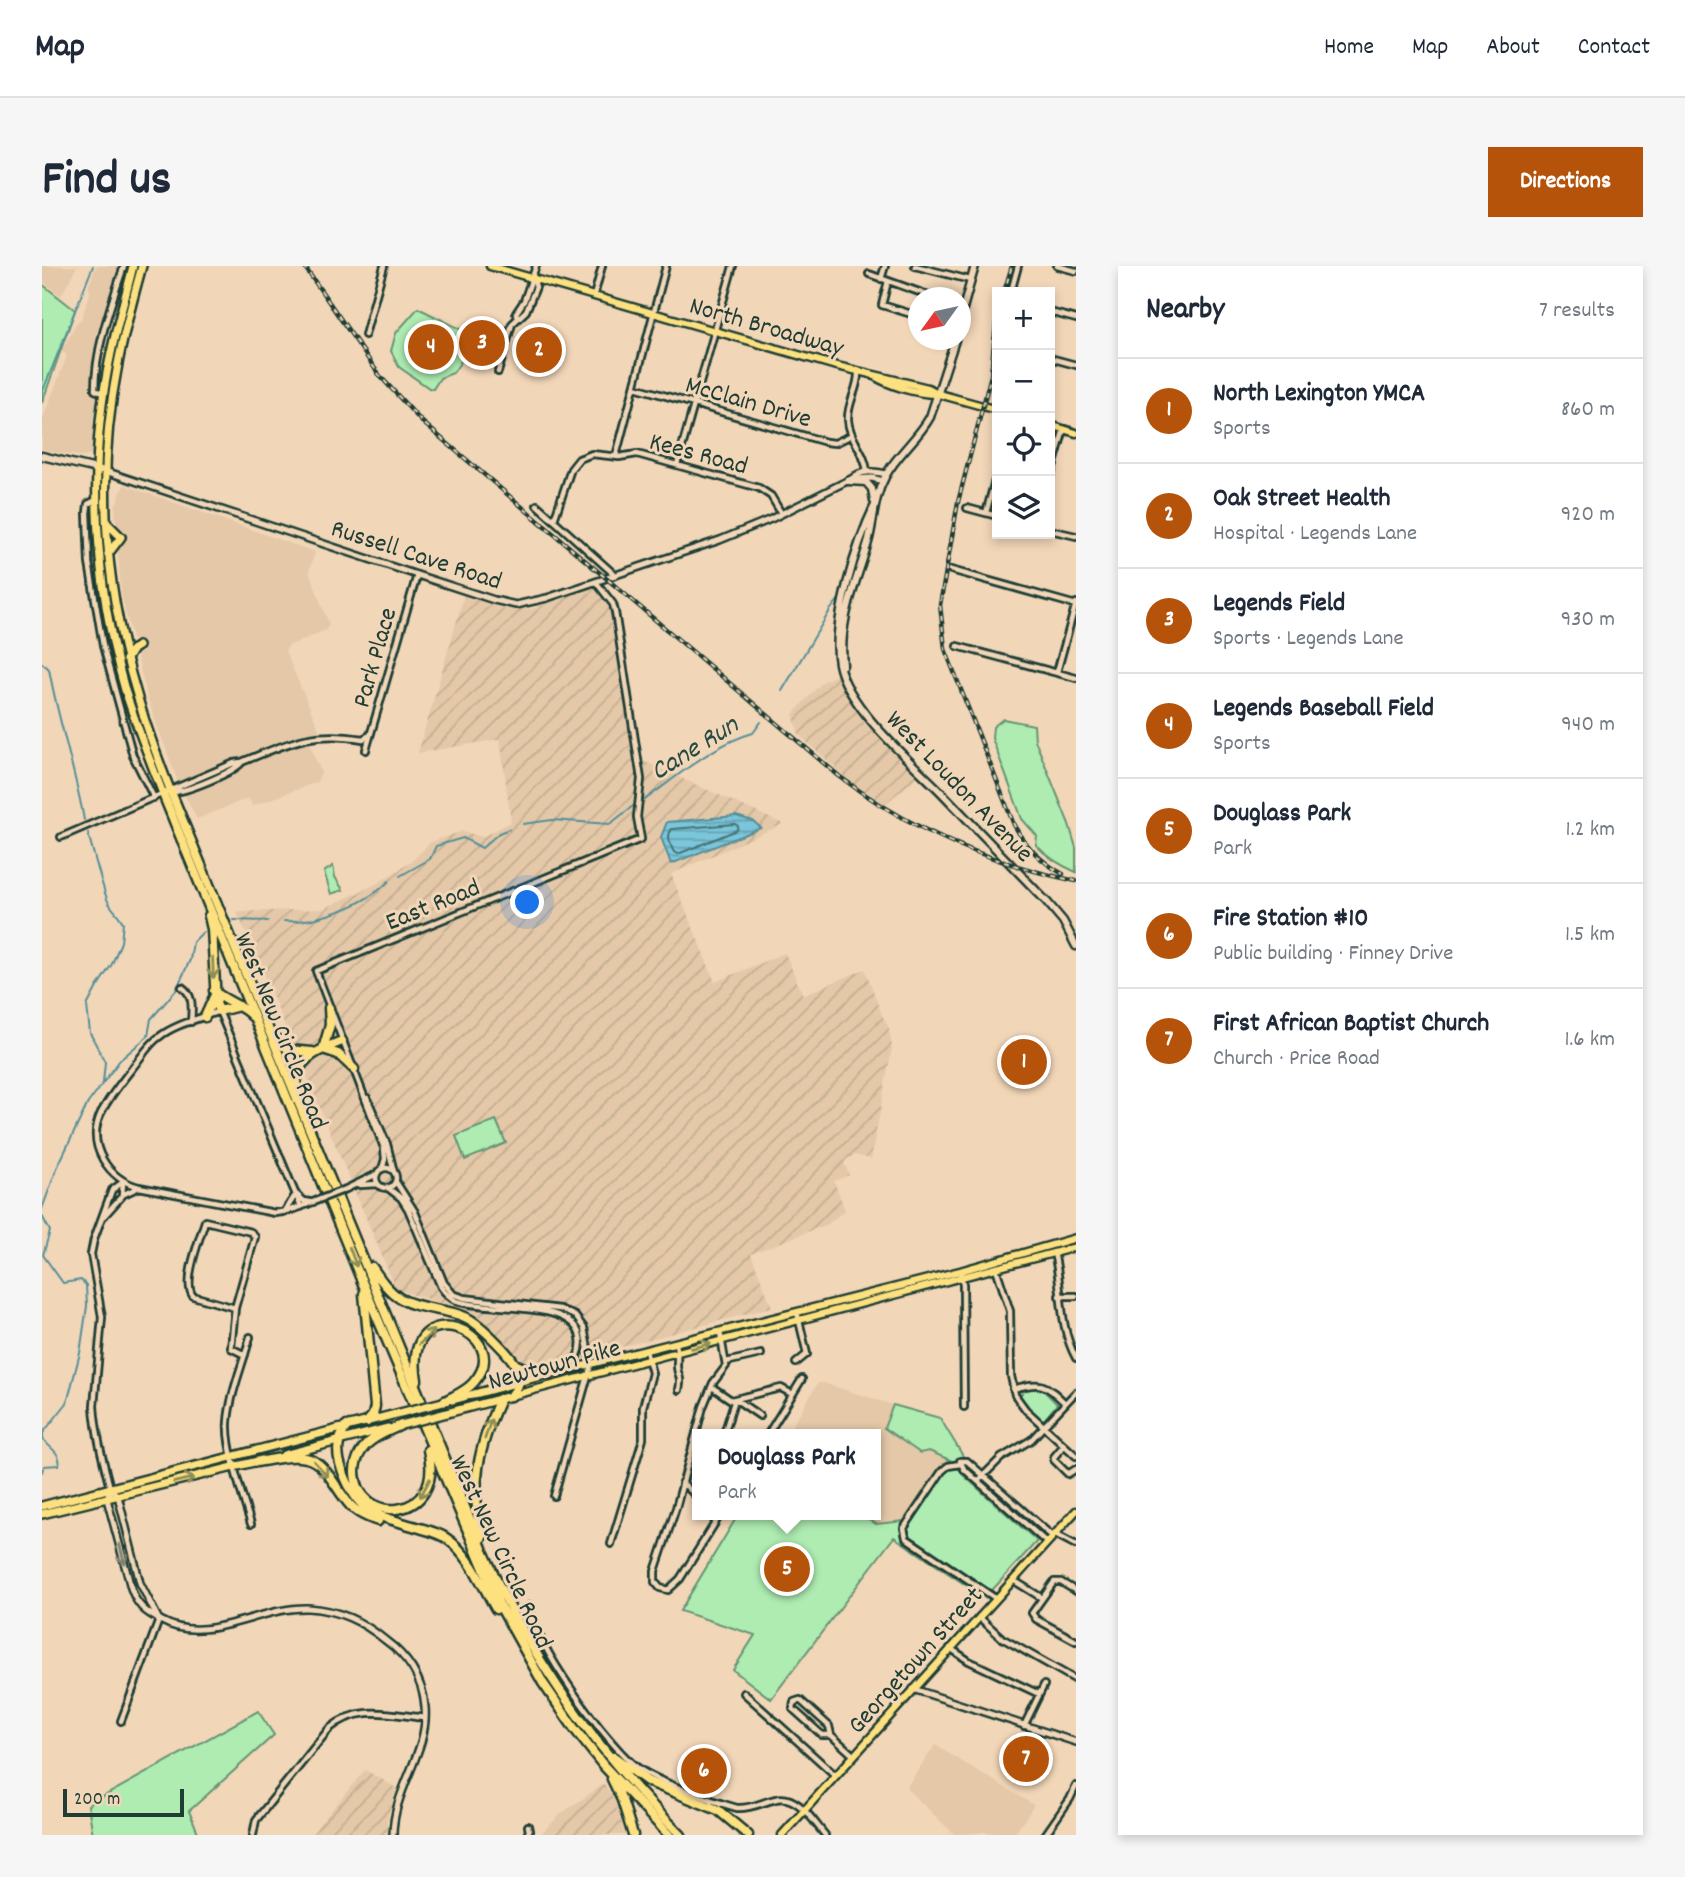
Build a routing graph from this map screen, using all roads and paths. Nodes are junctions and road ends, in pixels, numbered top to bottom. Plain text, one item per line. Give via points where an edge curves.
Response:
1 (124, 266) edge
2 (134, 266) edge
3 (142, 266) edge
4 (384, 266) edge
5 (489, 266) edge
6 (536, 266) edge
7 (601, 266) edge
8 (666, 266) edge
9 (733, 266) edge
10 (885, 266) edge
11 (915, 266) edge
12 (975, 266) edge
13 (1018, 266) edge
14 (1057, 266) edge
15 (1076, 271) edge
16 (869, 274) dead end
17 (533, 278) junction
18 (881, 279) junction
19 (970, 280) junction
20 (888, 281) junction
21 (968, 287) edge
22 (1012, 287) edge
23 (908, 288) edge
24 (594, 296) junction
25 (908, 312) edge
26 (654, 313) junction
27 (1055, 313) edge
28 (1076, 319) edge
29 (715, 330) junction
30 (365, 335) dead end
31 (952, 350) edge
32 (1055, 359) edge
33 (1076, 365) edge
34 (498, 372) dead end
35 (858, 372) junction
36 (635, 387) junction
37 (104, 394) junction
38 (939, 394) junction
39 (695, 404) junction
40 (992, 409) edge
41 (1055, 426) edge
42 (1064, 429) junction
43 (1076, 433) edge
44 (852, 435) junction
45 (42, 456) edge
46 (616, 456) junction
47 (677, 465) junction
48 (101, 470) junction
49 (867, 472) junction
50 (996, 476) edge
51 (1050, 476) edge
52 (884, 477) junction
53 (850, 480) junction
54 (97, 501) junction
55 (875, 504) junction
56 (537, 505) dead end
57 (967, 508) dead end
58 (781, 513) junction
59 (986, 513) junction
60 (992, 515) edge
61 (554, 520) junction
62 (106, 522) junction
63 (1055, 531) edge
64 (1076, 536) edge
65 (108, 555) junction
66 (951, 570) dead end
67 (416, 575) junction
68 (615, 576) junction
69 (596, 582) junction
70 (1076, 604) edge
71 (121, 640) junction
72 (957, 646) dead end
73 (126, 660) junction
74 (1056, 673) junction
75 (1076, 678) edge
76 (368, 736) junction
77 (366, 750) dead end
78 (167, 793) junction
79 (154, 798) junction
80 (61, 837) dead end
81 (205, 897) junction
82 (1076, 946) edge
83 (182, 987) dead end
84 (214, 994) junction
85 (239, 1006) junction
86 (328, 1008) junction
87 (219, 1011) junction
88 (205, 1017) junction
89 (257, 1021) junction
90 (191, 1022) junction
91 (270, 1029) junction
92 (342, 1041) junction
93 (319, 1050) junction
94 (296, 1052) junction
95 (301, 1064) junction
96 (354, 1069) junction
97 (363, 1093) junction
98 (299, 1100) junction
99 (382, 1169) junction
100 (394, 1172) junction
101 (112, 1173) junction
102 (377, 1174) junction
103 (123, 1182) junction
104 (396, 1182) junction
105 (378, 1184) junction
106 (139, 1187) junction
107 (388, 1188) junction
108 (112, 1189) junction
109 (346, 1189) junction
110 (296, 1194) junction
111 (122, 1196) junction
112 (318, 1200) junction
113 (301, 1207) junction
114 (284, 1212) junction
115 (102, 1219) junction
116 (1076, 1238) edge
117 (1076, 1247) edge
118 (1054, 1253) junction
119 (364, 1256) junction
120 (993, 1261) junction
121 (996, 1269) junction
122 (962, 1275) junction
123 (363, 1284) junction
124 (1059, 1296) junction
125 (1076, 1296) edge
126 (858, 1297) junction
127 (859, 1305) junction
128 (235, 1308) junction
129 (813, 1308) junction
130 (797, 1312) junction
131 (816, 1316) junction
132 (800, 1320) junction
133 (720, 1332) junction
134 (250, 1337) dead end
135 (722, 1340) junction
136 (676, 1343) junction
137 (646, 1351) junction
138 (678, 1351) junction
139 (761, 1354) dead end
140 (245, 1355) junction
141 (1076, 1358) edge
142 (649, 1360) junction
143 (726, 1362) junction
144 (514, 1363) junction
145 (796, 1363) dead end
146 (591, 1365) junction
147 (567, 1371) junction
148 (550, 1374) junction
149 (588, 1376) junction
150 (802, 1379) dead end
151 (519, 1382) junction
152 (712, 1387) junction
153 (1013, 1389) junction
154 (679, 1390) dead end
155 (1076, 1392) edge
156 (792, 1394) junction
157 (511, 1396) junction
158 (500, 1399) junction
159 (735, 1399) junction
160 (421, 1400) junction
161 (443, 1402) junction
162 (1066, 1403) junction
163 (964, 1407) dead end
164 (760, 1416) dead end
165 (367, 1422) junction
166 (422, 1423) junction
167 (401, 1425) junction
168 (347, 1426) junction
169 (1044, 1427) junction
170 (698, 1429) edge
171 (726, 1429) edge
172 (771, 1429) edge
173 (338, 1441) junction
174 (1064, 1445) junction
175 (692, 1448) edge
176 (233, 1456) junction
177 (1076, 1456) edge
178 (257, 1462) junction
179 (960, 1464) junction
180 (235, 1468) junction
181 (1076, 1469) edge
182 (983, 1475) junction
183 (978, 1481) junction
184 (682, 1482) junction
185 (110, 1488) junction
186 (692, 1492) edge
187 (118, 1496) junction
188 (554, 1496) dead end
189 (107, 1499) junction
190 (42, 1506) edge
191 (1076, 1511) edge
192 (42, 1514) edge
193 (715, 1520) edge
194 (251, 1524) dead end
195 (412, 1526) junction
196 (1051, 1537) junction
197 (611, 1544) dead end
198 (1076, 1545) edge
199 (490, 1567) junction
200 (1012, 1579) junction
201 (1076, 1591) edge
202 (995, 1598) junction
203 (1042, 1598) junction
204 (530, 1606) dead end
205 (979, 1617) junction
206 (159, 1619) junction
207 (517, 1640) junction
208 (1076, 1641) edge
209 (950, 1648) junction
210 (1076, 1680) edge
211 (1044, 1685) dead end
212 (912, 1689) junction
213 (744, 1693) dead end
214 (1040, 1694) junction
215 (425, 1718) junction
216 (121, 1721) dead end
217 (1024, 1726) junction
218 (585, 1728) junction
219 (831, 1735) junction
220 (1076, 1742) edge
221 (853, 1755) junction
222 (603, 1765) junction
223 (835, 1775) junction
224 (1076, 1786) edge
225 (1070, 1799) junction
226 (1076, 1801) edge
227 (804, 1810) junction
228 (528, 1826) dead end
229 (253, 1835) edge
230 (393, 1835) edge
231 (527, 1835) edge
232 (633, 1835) edge
233 (669, 1835) edge
234 (681, 1835) edge
235 (748, 1835) edge
236 (782, 1835) edge
237 (825, 1835) edge
238 (1045, 1835) edge

1 - 37 street via 99,357 95,390
2 - 37 highway, West New Circle Road
3 - 48 highway, West New Circle Road via 117,367
4 - 30 street
5 - 17 main road, North Broadway
6 - 17 street
7 - 24 street
8 - 26 street
9 - 29 street
10 - 18 street
11 - 19 street
12 - 19 main road
13 - 22 street
14 - 15 street
16 - 18 street
17 - 24 main road, North Broadway
17 - 34 street via 536,288 526,312 512,324
18 - 20 street
19 - 21 main road
20 - 23 street
20 - 25 street via 882,304
24 - 26 main road, North Broadway
26 - 29 main road, North Broadway
26 - 36 street
27 - 28 street
29 - 35 main road, North Broadway
29 - 39 street
31 - 38 main road, West Loudon Avenue
32 - 33 street
35 - 38 main road, North Broadway
35 - 44 street via 848,416
36 - 39 street, McClain Drive
36 - 46 street
37 - 48 highway, West New Circle Road
38 - 40 main road, North Broadway
38 - 52 main road, West Loudon Avenue via 923,429
39 - 44 street, McClain Drive via 831,443
39 - 47 street
41 - 42 main road
42 - 43 main road
42 - 51 street
44 - 49 street
45 - 48 main road, Russell Cave Road
46 - 47 street, Kees Road via 637,454
46 - 61 street, Kees Road via 592,454 576,462
47 - 58 street, Kees Road via 764,490
48 - 54 highway, West New Circle Road
48 - 62 highway, West New Circle Road
48 - 67 street, Russell Cave Road
49 - 52 street, Russell Cave Road
49 - 53 street, Russell Cave Road
50 - 59 street
52 - 53 street
52 - 55 main road, West Loudon Avenue
53 - 55 main road via 866,482
53 - 58 street, Russell Cave Road
54 - 78 highway, West New Circle Road via 111,633 128,699
54 - 79 street via 88,504 87,515 100,635 133,756
55 - 82 main road, West Loudon Avenue via 838,621 837,652 845,681 864,712 1056,912
56 - 61 street
57 - 59 street
58 - 68 street, Russell Cave Road via 720,540
59 - 60 street
61 - 68 street
62 - 65 highway, West New Circle Road
62 - 65 highway via 121,537
63 - 64 street
65 - 71 highway, West New Circle Road
66 - 70 street
67 - 69 street, Russell Cave Road via 516,605
67 - 76 street, Park Place
68 - 69 street, Russell Cave Road
69 - 86 street, East Road via 615,612 641,779 637,817 641,839 316,971
70 - 74 street
71 - 73 highway, West New Circle Road
71 - 73 highway via 138,646
72 - 74 street
73 - 78 highway, West New Circle Road
74 - 75 street
76 - 77 street, Park Place
76 - 78 street via 314,736 234,763
78 - 79 street
78 - 81 highway, West New Circle Road
78 - 91 highway, West New Circle Road
79 - 80 street
81 -> 84 highway via 212,929
81 - 89 highway, West New Circle Road
83 - 90 street via 192,1003
84 - 85 highway
84 - 87 highway
84 - 88 highway
85 - 87 highway
85 - 89 highway
86 - 92 street
86 - 93 highway via 330,1025
87 - 88 street
87 - 110 street
88 - 90 street
89 -> 123 highway, West New Circle Road
90 - 101 street via 153,1042 101,1114 99,1151
91 - 94 highway via 282,1045
91 - 98 highway, West New Circle Road
92 - 93 highway
92 - 96 street
93 - 94 highway
93 - 95 highway
93 - 96 highway via 338,1054
94 - 95 highway
95 - 98 highway via 296,1082
96 - 97 street
97 - 99 street via 384,1148
97 - 100 street via 387,1144
98 - 119 highway, West New Circle Road
99 - 100 street
99 - 102 street
100 - 104 street
101 - 103 street
101 - 108 street
102 - 105 street
102 - 109 street
103 - 106 street
103 - 108 street
103 - 111 street
104 - 107 street
104 - 146 street via 415,1212 449,1291 464,1298 568,1312 584,1328
105 - 107 street
105 - 109 street
106 - 111 street
106 - 114 street
107 - 147 street via 405,1203 441,1287 451,1298 556,1314 575,1325 581,1348
108 - 115 street
109 - 112 street, bridge
110 - 112 street via 307,1202
110 - 113 street
110 - 114 street
111 - 115 street
112 - 113 street
113 - 114 street
115 - 185 street via 91,1254 103,1317 94,1406
116 - 120 main road, Newtown Pike
117 - 118 main road, Newtown Pike
118 - 121 main road, Newtown Pike
118 - 124 street
119 - 144 highway via 401,1299 475,1322
119 - 160 highway, West New Circle Road
120 - 121 street
120 - 122 main road, Newtown Pike
121 - 122 main road, Newtown Pike
121 - 153 street via 1010,1311
122 - 126 main road, Newtown Pike
122 - 127 main road, Newtown Pike
122 - 163 street
123 - 165 highway via 376,1406
123 - 166 highway, West New Circle Road
124 - 125 street
124 - 141 street
126 - 127 main road
126 - 129 main road, Newtown Pike
127 - 131 main road, Newtown Pike
128 - 128 street via 194,1296 189,1290 205,1221 251,1232 255,1237
128 - 140 street via 231,1348
129 - 130 main road, Newtown Pike
129 - 131 main road
130 - 132 street
130 - 133 main road, Newtown Pike
131 - 132 main road, Newtown Pike
132 - 135 main road, Newtown Pike
132 - 145 street via 807,1354
133 - 135 street
133 - 136 main road, Newtown Pike
134 - 140 street
138 -> 135 main road, Newtown Pike
135 - 143 street
136 - 137 main road, Newtown Pike
136 - 138 street
137 - 142 street
137 - 146 main road, Newtown Pike
138 - 142 main road, Newtown Pike
138 - 154 street
139 - 143 street
140 - 176 street via 228,1423
142 - 149 main road, Newtown Pike
142 - 197 street via 652,1373 643,1407 643,1439
143 - 152 street
144 - 148 highway via 527,1371
144 - 151 highway
146 - 147 main road, Newtown Pike
146 - 149 street
147 - 148 main road, Newtown Pike
148 - 151 main road, Newtown Pike
149 - 157 main road, Newtown Pike
149 - 188 street
150 - 156 street
151 - 157 highway
151 - 161 highway, Newtown Pike
152 - 159 street
152 - 170 street
153 - 162 street via 1044,1384
153 - 169 street via 1021,1405
155 - 162 street
156 - 159 street via 780,1388
156 - 172 street
157 - 158 highway, Newtown Pike
158 - 167 highway, Newtown Pike, bridge
199 -> 158 highway via 476,1511 475,1485
159 - 164 street
159 - 171 street
160 -> 161 highway via 415,1364 419,1344 434,1329 456,1326 477,1339 483,1362 471,1386
160 - 199 highway, West New Circle Road
161 - 165 highway, Newtown Pike, bridge
162 - 169 street
165 - 168 highway, Newtown Pike
166 -> 167 highway via 431,1460 428,1486 413,1503 391,1509 373,1504 363,1495 356,1464 366,1445
166 - 207 highway, West New Circle Road
167 - 173 highway, Newtown Pike
168 - 173 highway
168 - 176 highway, Newtown Pike
169 - 174 street
169 - 182 street
173 - 178 highway, Newtown Pike
173 - 195 highway via 340,1465 358,1503 372,1513
174 - 177 street
174 - 181 street via 1054,1460 1068,1474
175 - 184 street
176 - 180 street
176 - 185 highway, Newtown Pike
178 - 180 highway, Newtown Pike
178 -> 195 highway via 295,1457 312,1460 356,1510 378,1521
179 - 182 street via 967,1461
179 - 183 street
179 - 202 street via 942,1471 904,1528 906,1538
187 -> 180 highway, Newtown Pike
180 - 194 street
182 - 183 street
182 - 196 street
183 - 196 street
184 - 186 street
184 - 193 street via 658,1562 655,1582 660,1588 668,1590 680,1579
185 - 187 street
185 - 189 street
185 - 190 highway, Newtown Pike
187 - 189 highway, Newtown Pike
187 - 206 street via 140,1583
189 - 192 highway, Newtown Pike
189 -> 206 street via 134,1596 144,1611
191 - 196 main road, Georgetown Street
195 - 207 highway via 446,1538 462,1553
196 - 198 street
196 - 200 main road, Georgetown Street
199 - 218 highway, West New Circle Road via 528,1643
200 - 202 main road, Georgetown Street
200 - 203 street
201 - 203 street via 1054,1582
202 - 205 main road, Georgetown Street
203 - 208 street via 1032,1615
204 - 227 street via 533,1626 567,1682 636,1768 737,1808 785,1798
205 - 209 main road, Georgetown Street
205 - 210 street via 1002,1638
206 - 215 street via 195,1629 291,1609 349,1616 372,1629 408,1661 421,1688
206 - 216 street
207 - 222 highway, West New Circle Road
209 - 212 main road, Georgetown Street
209 - 214 street
211 - 214 street
212 - 217 street
212 - 221 main road, Georgetown Street
213 - 223 street
214 - 217 street
215 - 229 street via 372,1712 352,1714 337,1722 256,1820
215 - 230 street via 424,1734 397,1801
217 - 220 street
218 - 234 highway
218 - 235 highway via 632,1772 718,1810
219 - 219 street via 830,1726 800,1700 794,1702 793,1709 822,1735
219 - 221 street
221 - 223 main road, Georgetown Street
222 - 232 highway via 619,1791
222 - 233 highway
223 - 227 main road, Georgetown Street
224 - 225 street
225 - 226 street
225 - 238 street
227 - 236 main road, Georgetown Street
227 - 237 street
228 - 231 street

